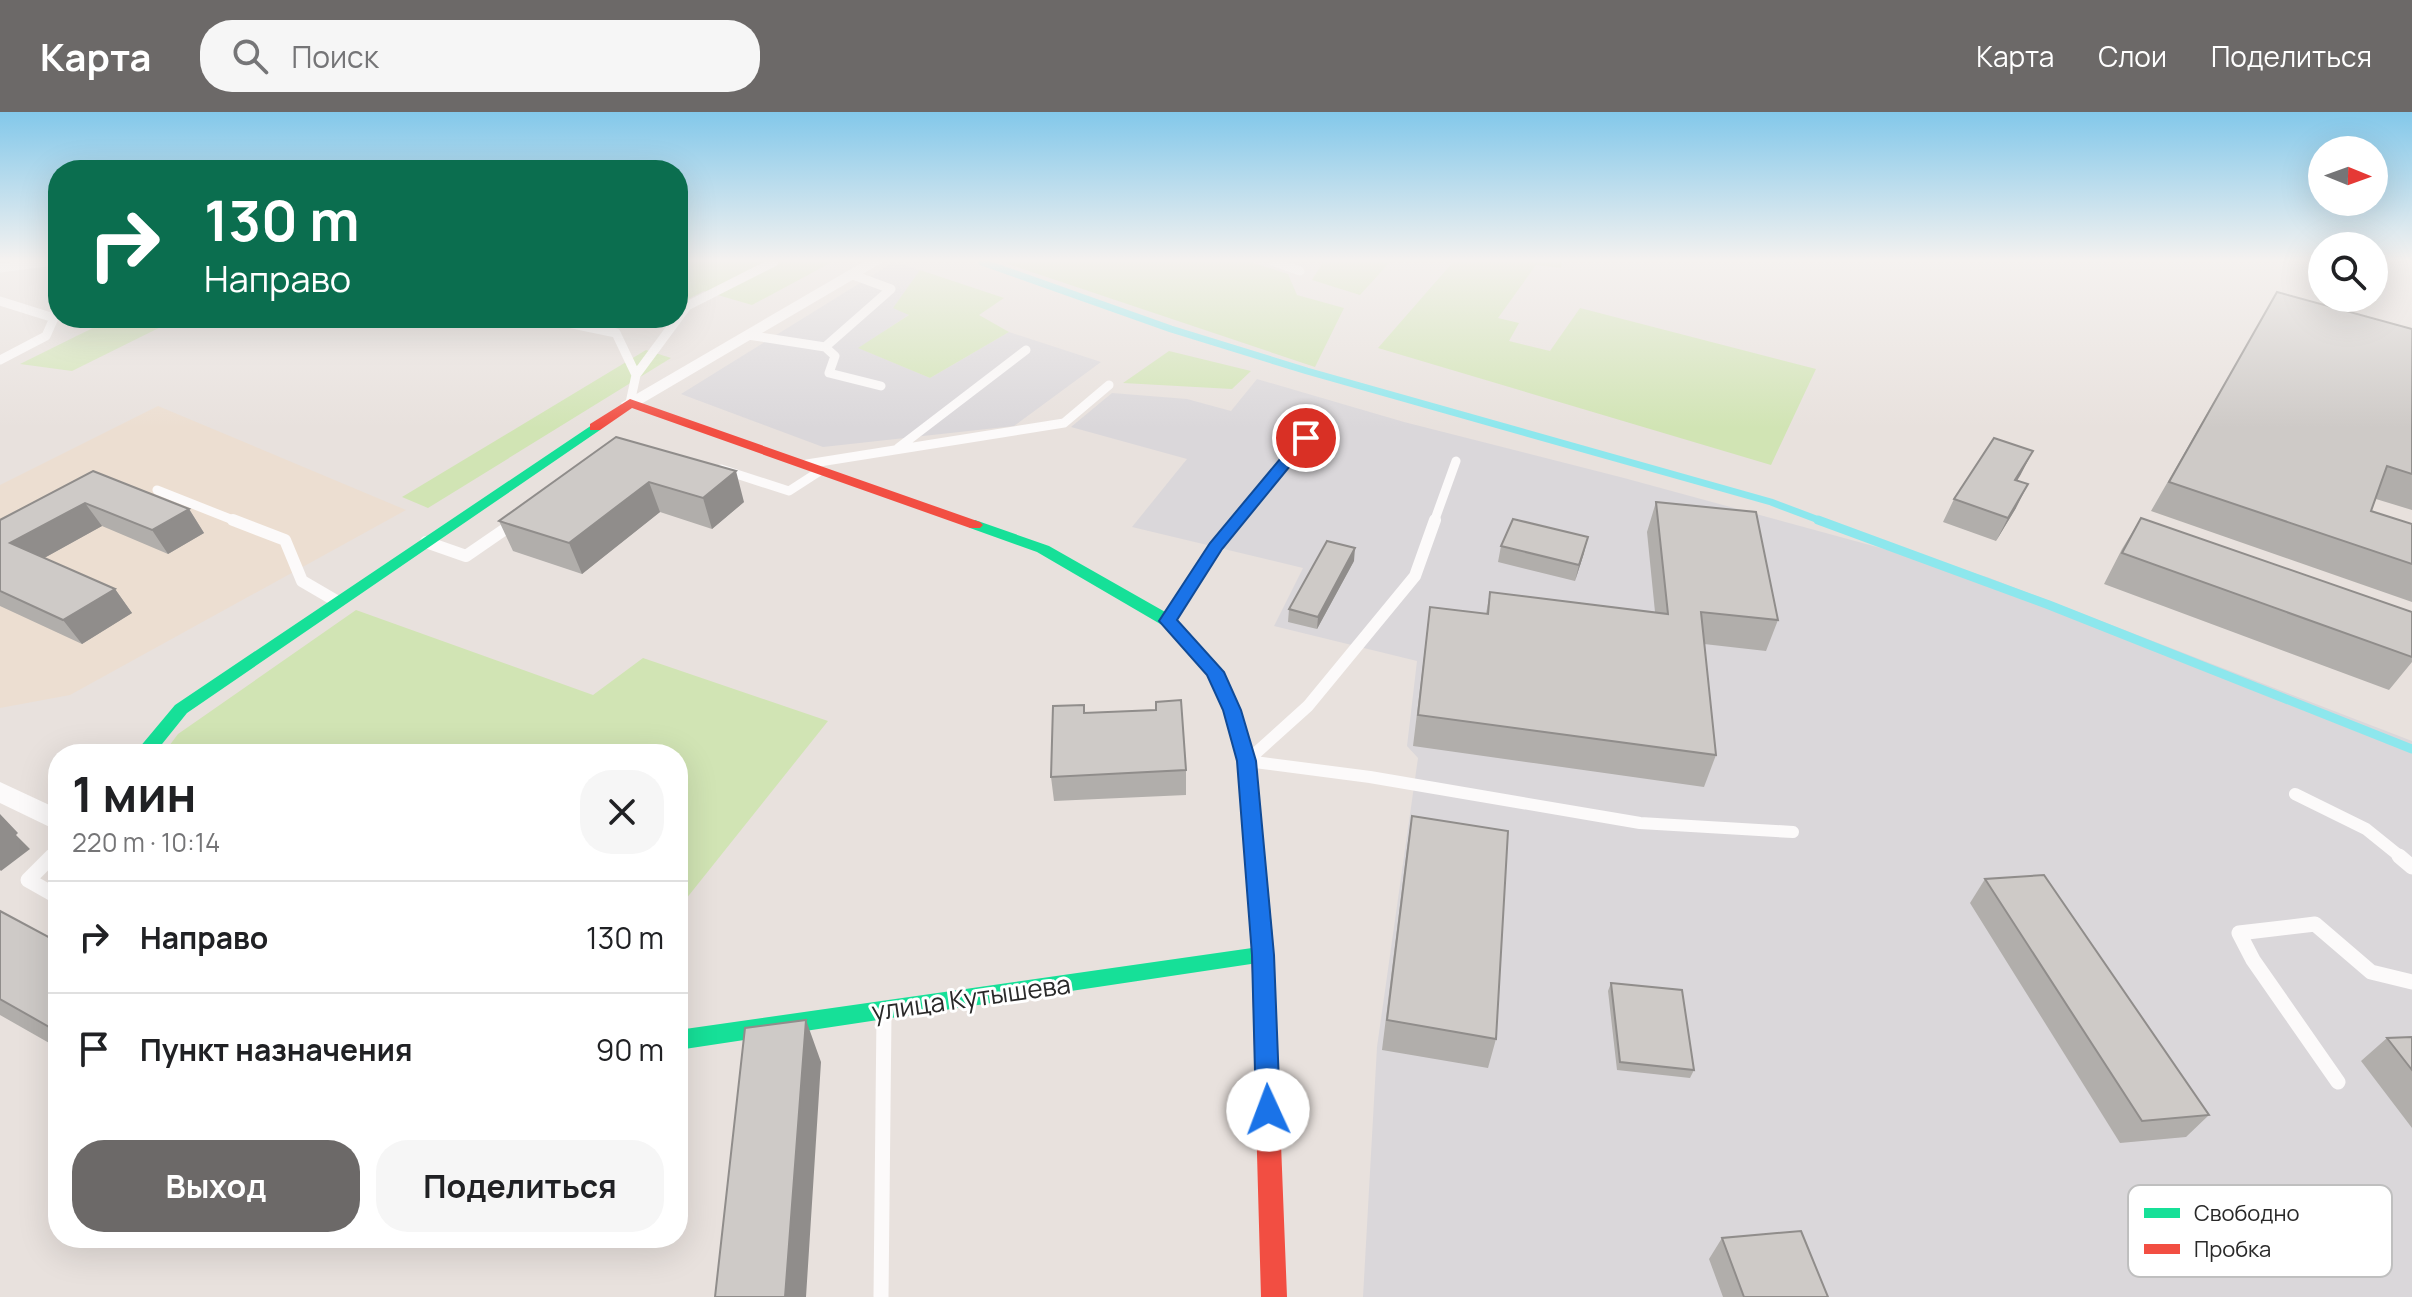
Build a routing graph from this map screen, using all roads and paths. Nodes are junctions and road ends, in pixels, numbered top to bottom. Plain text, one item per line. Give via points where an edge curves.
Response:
1 (779, 317) edge
2 (859, 317) edge
3 (50, 328) edge
4 (592, 328) edge
5 (671, 328) edge
6 (748, 335) junction
7 (825, 347) junction
8 (1026, 350) dead end
9 (0, 360) edge
10 (636, 375) junction
11 (1109, 385) dead end
12 (881, 386) dead end
13 (630, 403) junction
14 (1324, 416) dead end
15 (895, 450) junction
16 (1456, 461) dead end
17 (706, 464) edge
18 (812, 468) junction
19 (157, 490) dead end
20 (531, 511) edge
21 (426, 542) junction
22 (338, 602) junction
23 (1168, 621) junction
24 (151, 744) edge
25 (1247, 761) junction
26 (0, 792) edge
27 (2295, 794) dead end
28 (48, 816) edge
29 (1793, 832) dead end
30 (48, 860) edge
31 (2412, 867) edge
32 (48, 891) edge
33 (1263, 955) junction
34 (2412, 982) edge
35 (884, 1011) junction
36 (688, 1039) edge
37 (2338, 1082) dead end
38 (881, 1297) edge
39 (1274, 1297) edge

1 - 6 street
2 - 7 lane
3 - 9 lane via 46,336
4 - 10 lane via 616,333
5 - 10 lane
6 - 7 lane
6 - 13 street
7 - 12 lane via 835,356 829,373
8 - 15 lane
10 - 13 lane
11 - 15 lane via 1064,423
13 - 18 street
13 - 21 street
14 - 23 lane via 1216,546
15 - 18 lane
16 - 25 lane via 1415,576 1308,706
17 - 18 lane via 789,491
18 - 23 street via 1043,549
19 - 22 lane via 285,540 302,581
20 - 21 lane via 466,556
21 - 22 street
22 - 24 street via 181,709
23 - 25 street via 1215,672
25 - 29 lane via 1640,823
25 - 33 street
26 - 28 street
27 - 31 lane via 2366,829
30 - 32 lane via 28,880
33 - 35 street, улица Кутышева
33 - 39 street
34 - 37 lane via 2371,972 2315,924 2239,933
35 - 36 street, улица Кутышева
35 - 38 lane

